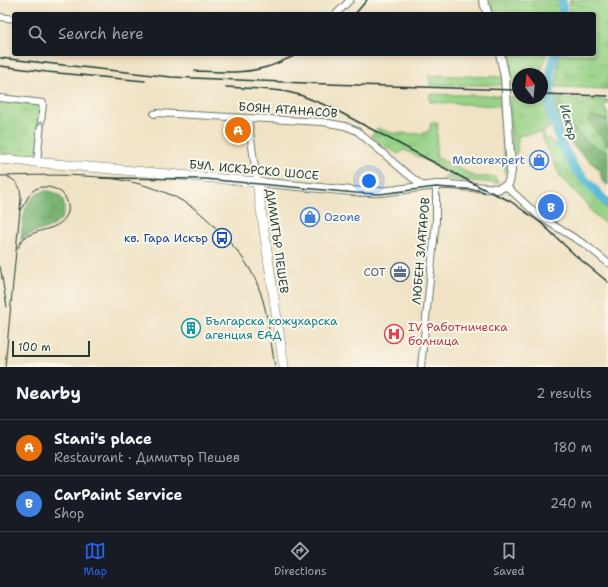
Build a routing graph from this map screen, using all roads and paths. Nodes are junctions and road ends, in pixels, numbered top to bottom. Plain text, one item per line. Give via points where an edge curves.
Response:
1 (350, 0) edge
2 (483, 0) edge
3 (338, 12) edge
4 (487, 12) edge
5 (0, 17) edge
6 (12, 19) edge
7 (500, 56) edge
8 (0, 98) edge
9 (154, 114) dead end
10 (248, 118) junction
11 (0, 159) edge
12 (37, 162) junction
13 (257, 182) junction
14 (436, 185) junction
15 (423, 186) junction
16 (506, 186) junction
17 (608, 263) edge
18 (284, 367) edge
19 (421, 367) edge

1 - 3 street
2 - 4 street
5 - 6 street
7 - 16 street via 505,77 511,171
12 -> 8 street via 43,103
9 - 10 street, БОЯН АТАНАСОВ
10 - 13 street, ДИМИТЪР ПЕШЕВ
10 - 15 street, БОЯН АТАНАСОВ via 323,122 351,128
11 - 12 main road, БУЛ. ИСКЪРСКО ШОСЕ
12 - 13 main road, БУЛ. ИСКЪРСКО ШОСЕ
13 - 15 street, БУЛ. ИСКЪРСКО ШОСЕ via 362,192
13 - 18 main road, ДИМИТЪР ПЕШЕВ
14 - 15 street, БУЛ. ИСКЪРСКО ШОСЕ
14 - 16 street, БУЛ. ИСКЪРСКО ШОСЕ via 497,189
14 - 19 street, ЛЮБЕН ЗЛАТАРОВ via 436,221
16 - 17 street via 540,217

